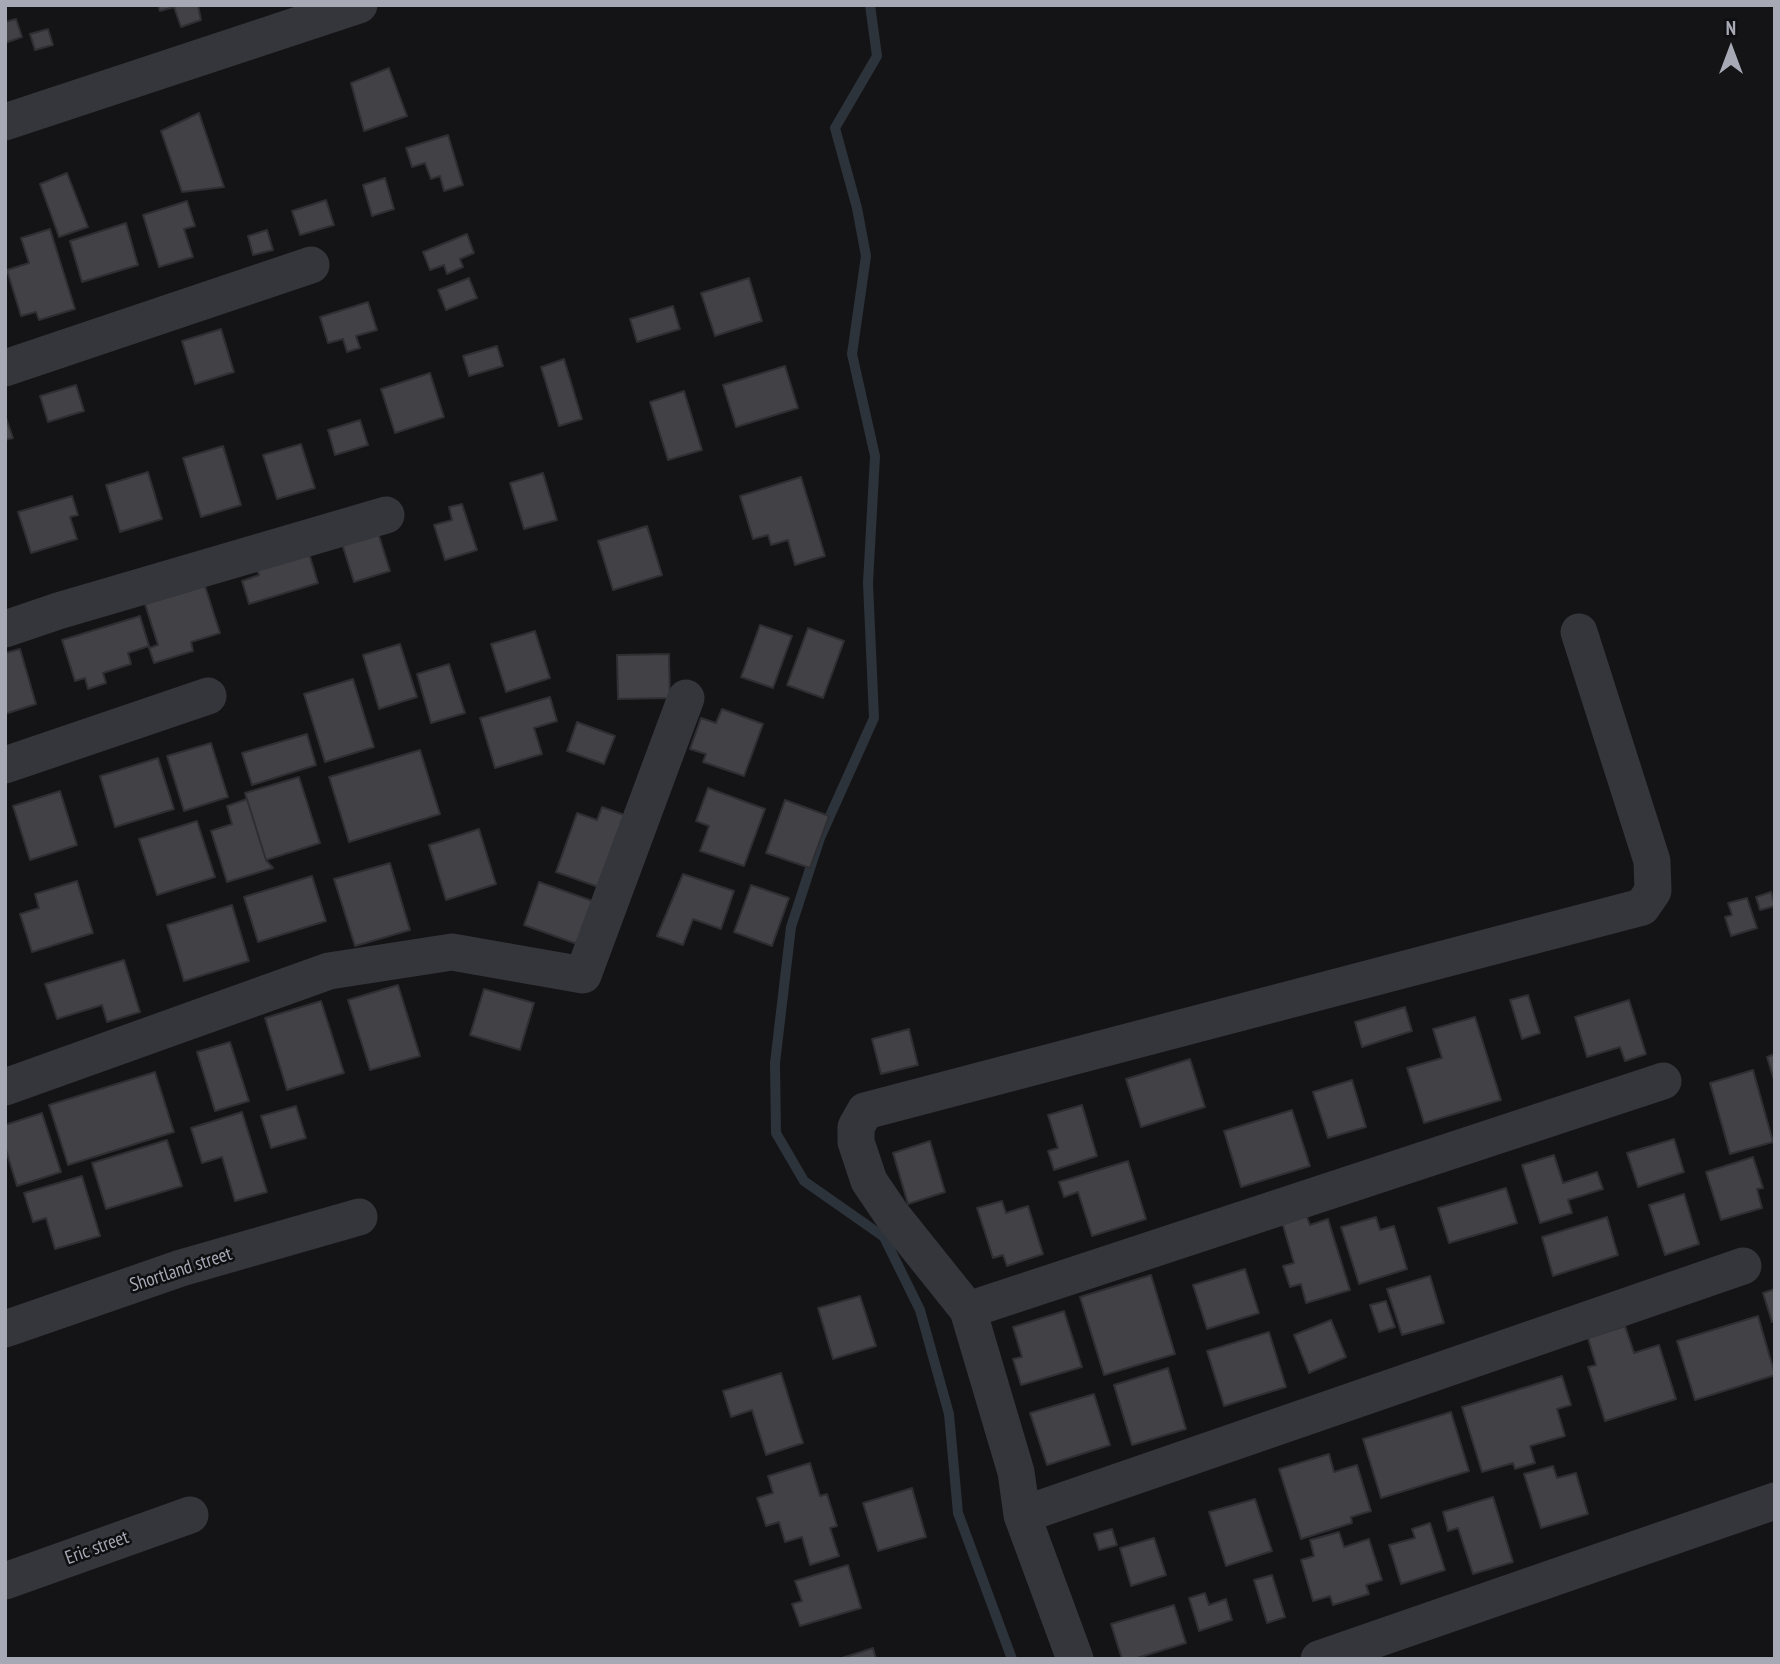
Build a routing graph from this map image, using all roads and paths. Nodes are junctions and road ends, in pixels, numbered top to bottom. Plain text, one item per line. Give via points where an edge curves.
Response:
1 (359, 5) edge
2 (5, 122) edge
3 (312, 265) dead end
4 (5, 368) edge
5 (386, 515) dead end
6 (5, 629) edge
7 (1579, 632) dead end
8 (208, 696) dead end
9 (686, 698) dead end
10 (5, 765) edge
11 (1663, 1081) dead end
12 (5, 1087) edge
13 (359, 1217) dead end
14 (1743, 1266) dead end
15 (968, 1310) junction
16 (5, 1329) edge
17 (1775, 1501) edge
18 (190, 1515) dead end
19 (1022, 1515) junction
20 (5, 1581) edge
21 (1075, 1659) edge
22 (1319, 1659) edge

1 - 2 street
3 - 4 street
5 - 6 street
7 - 15 street via 1652,861 1653,891 1642,907 865,1111 856,1127 856,1142 869,1181
8 - 10 street
9 - 12 street via 583,975 452,952 329,971
11 - 15 street
13 - 16 street, Shortland street via 181,1268
14 - 19 street
15 - 19 street via 1016,1472
17 - 22 street
18 - 20 street, Eric street
19 - 21 street

